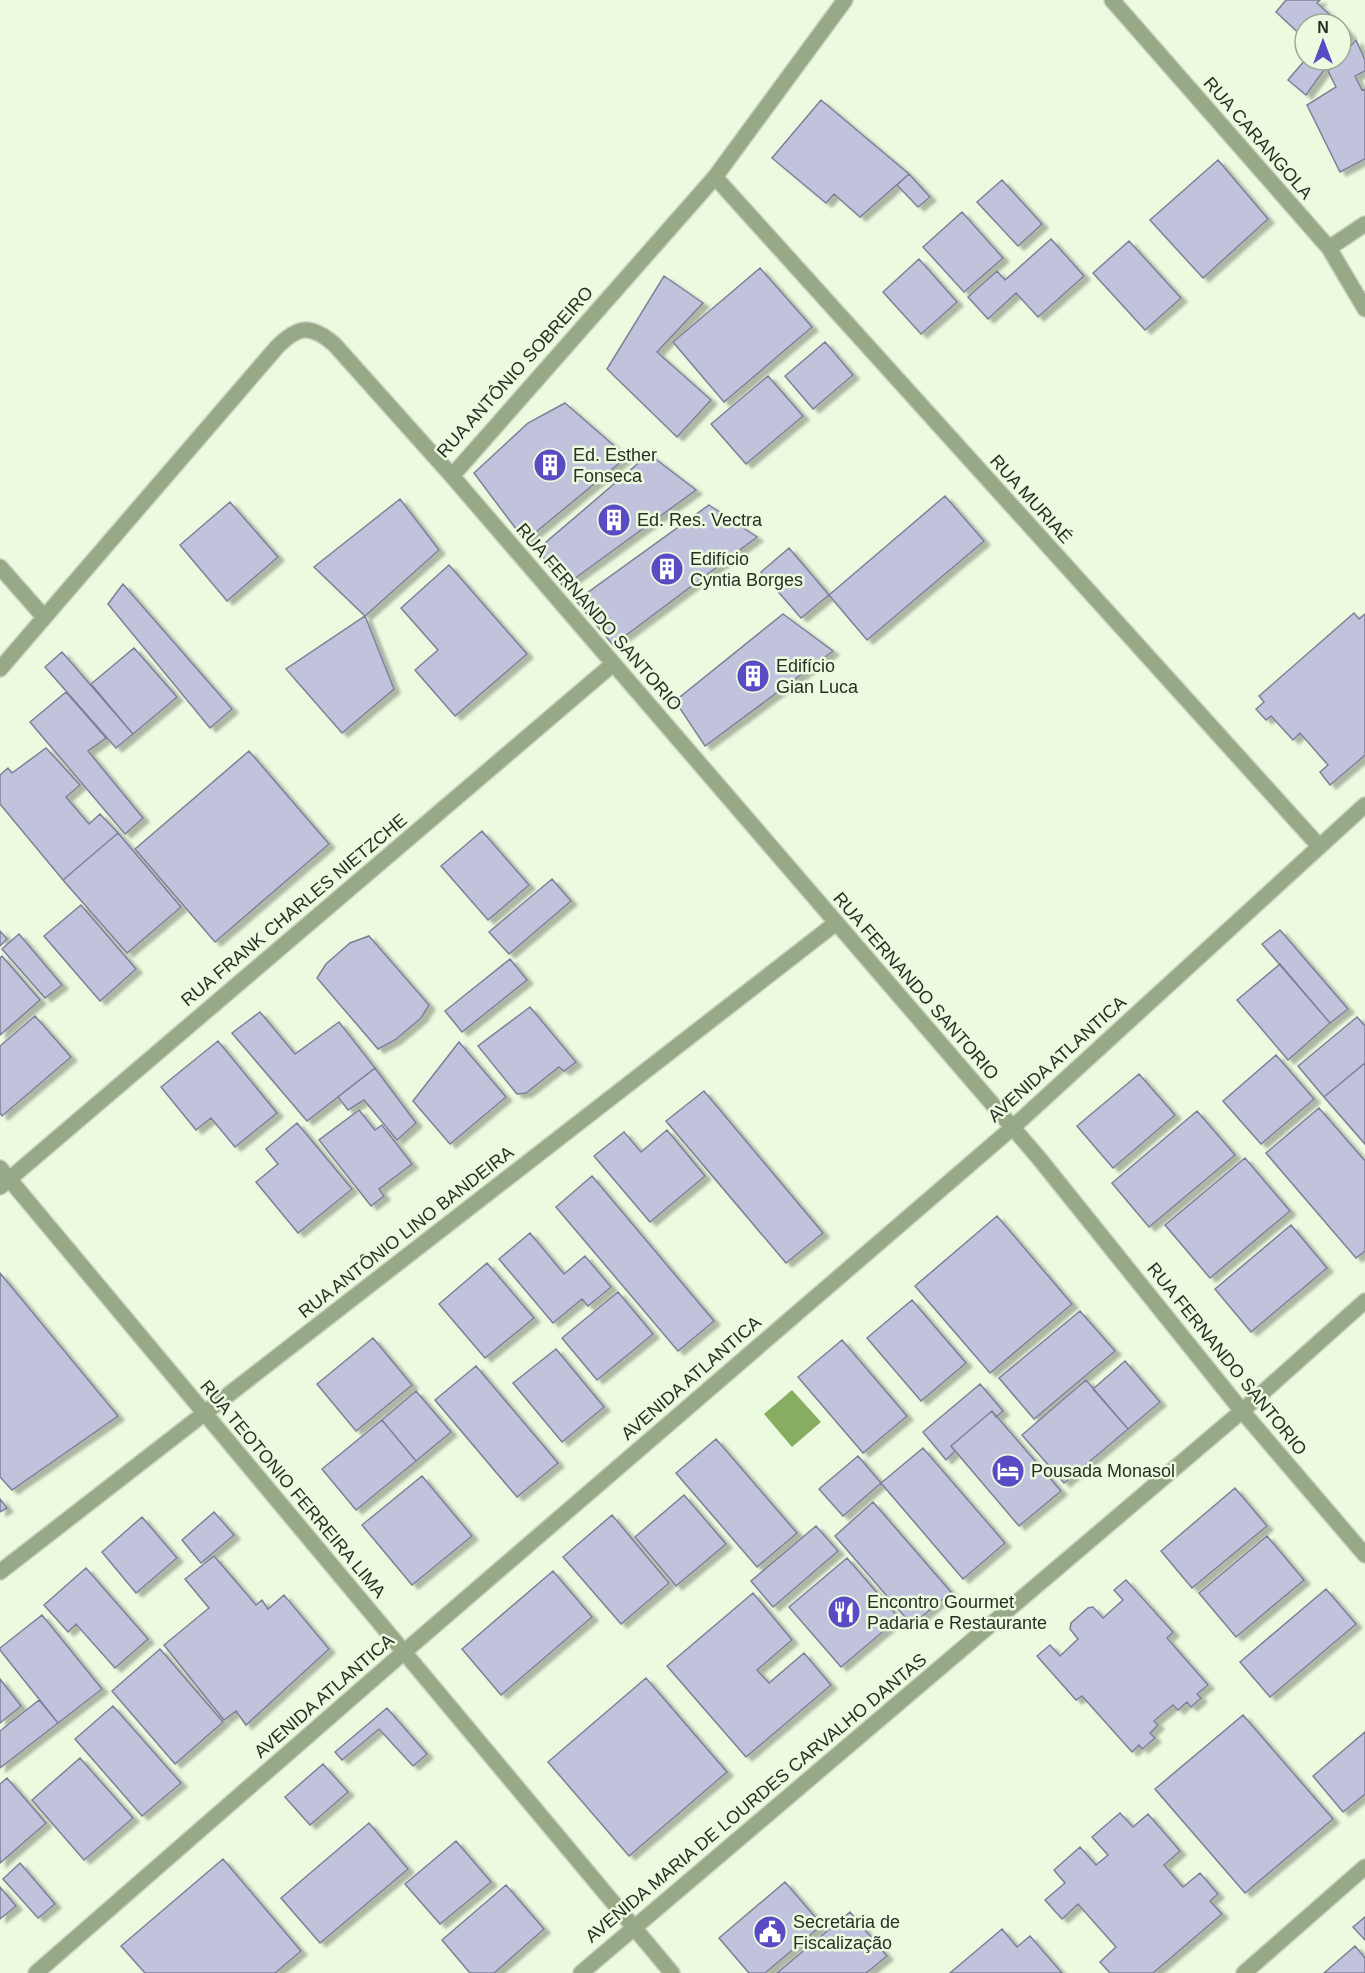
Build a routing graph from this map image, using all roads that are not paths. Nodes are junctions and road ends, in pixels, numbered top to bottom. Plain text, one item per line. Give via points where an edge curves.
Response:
1 (845, 0) edge
2 (1112, 0) edge
3 (715, 177) junction
4 (1365, 224) edge
5 (1329, 248) junction
6 (1365, 309) edge
7 (452, 476) junction
8 (0, 567) edge
9 (44, 617) junction
10 (613, 664) junction
11 (0, 669) edge
12 (1365, 806) edge
13 (1318, 846) junction
14 (836, 923) junction
15 (1012, 1128) junction
16 (3, 1178) edge
17 (1365, 1301) edge
18 (1242, 1410) junction
19 (204, 1413) junction
20 (1365, 1555) edge
21 (0, 1572) edge
22 (404, 1652) junction
23 (1365, 1868) edge
24 (634, 1928) junction
25 (36, 1973) edge
26 (581, 1973) edge
27 (672, 1973) edge
28 (1244, 1973) edge

1 - 3 street, RUA ANTÔNIO SOBREIRO
2 - 5 street, RUA CARANGOLA
3 - 7 street, RUA ANTÔNIO SOBREIRO
3 - 13 street, RUA MURIAÉ
4 - 5 street
5 - 6 street, RUA CARANGOLA
7 - 9 street, RUA ANTÔNIO SOBREIRO via 334,344 320,332 296,331 277,347
7 - 10 street, RUA FERNANDO SANTORIO
8 - 9 street
9 - 11 street, RUA ANTÔNIO SOBREIRO
10 - 14 street, RUA FERNANDO SANTORIO
10 - 16 street, RUA FRANK CHARLES NIETZCHE
12 - 13 street, AVENIDA ATLANTICA
13 - 15 street, AVENIDA ATLANTICA
14 - 15 street, RUA FERNANDO SANTORIO
14 - 19 street, RUA ANTÔNIO LINO BANDEIRA
15 - 18 street, RUA FERNANDO SANTORIO
15 - 22 street, AVENIDA ATLANTICA
16 - 19 street, RUA TEOTONIO FERREIRA LIMA
17 - 18 street, AVENIDA MARIA DE LOURDES CARVALHO DANTAS
18 - 20 street, RUA FERNANDO SANTORIO
18 - 24 street, AVENIDA MARIA DE LOURDES CARVALHO DANTAS
19 - 21 street, RUA ANTÔNIO LINO BANDEIRA
19 - 22 street, RUA TEOTONIO FERREIRA LIMA
22 - 24 street, RUA TEOTONIO FERREIRA LIMA
22 - 25 street, AVENIDA ATLANTICA
23 - 28 street
24 - 26 street, AVENIDA MARIA DE LOURDES CARVALHO DANTAS
24 - 27 street, RUA TEOTONIO FERREIRA LIMA

